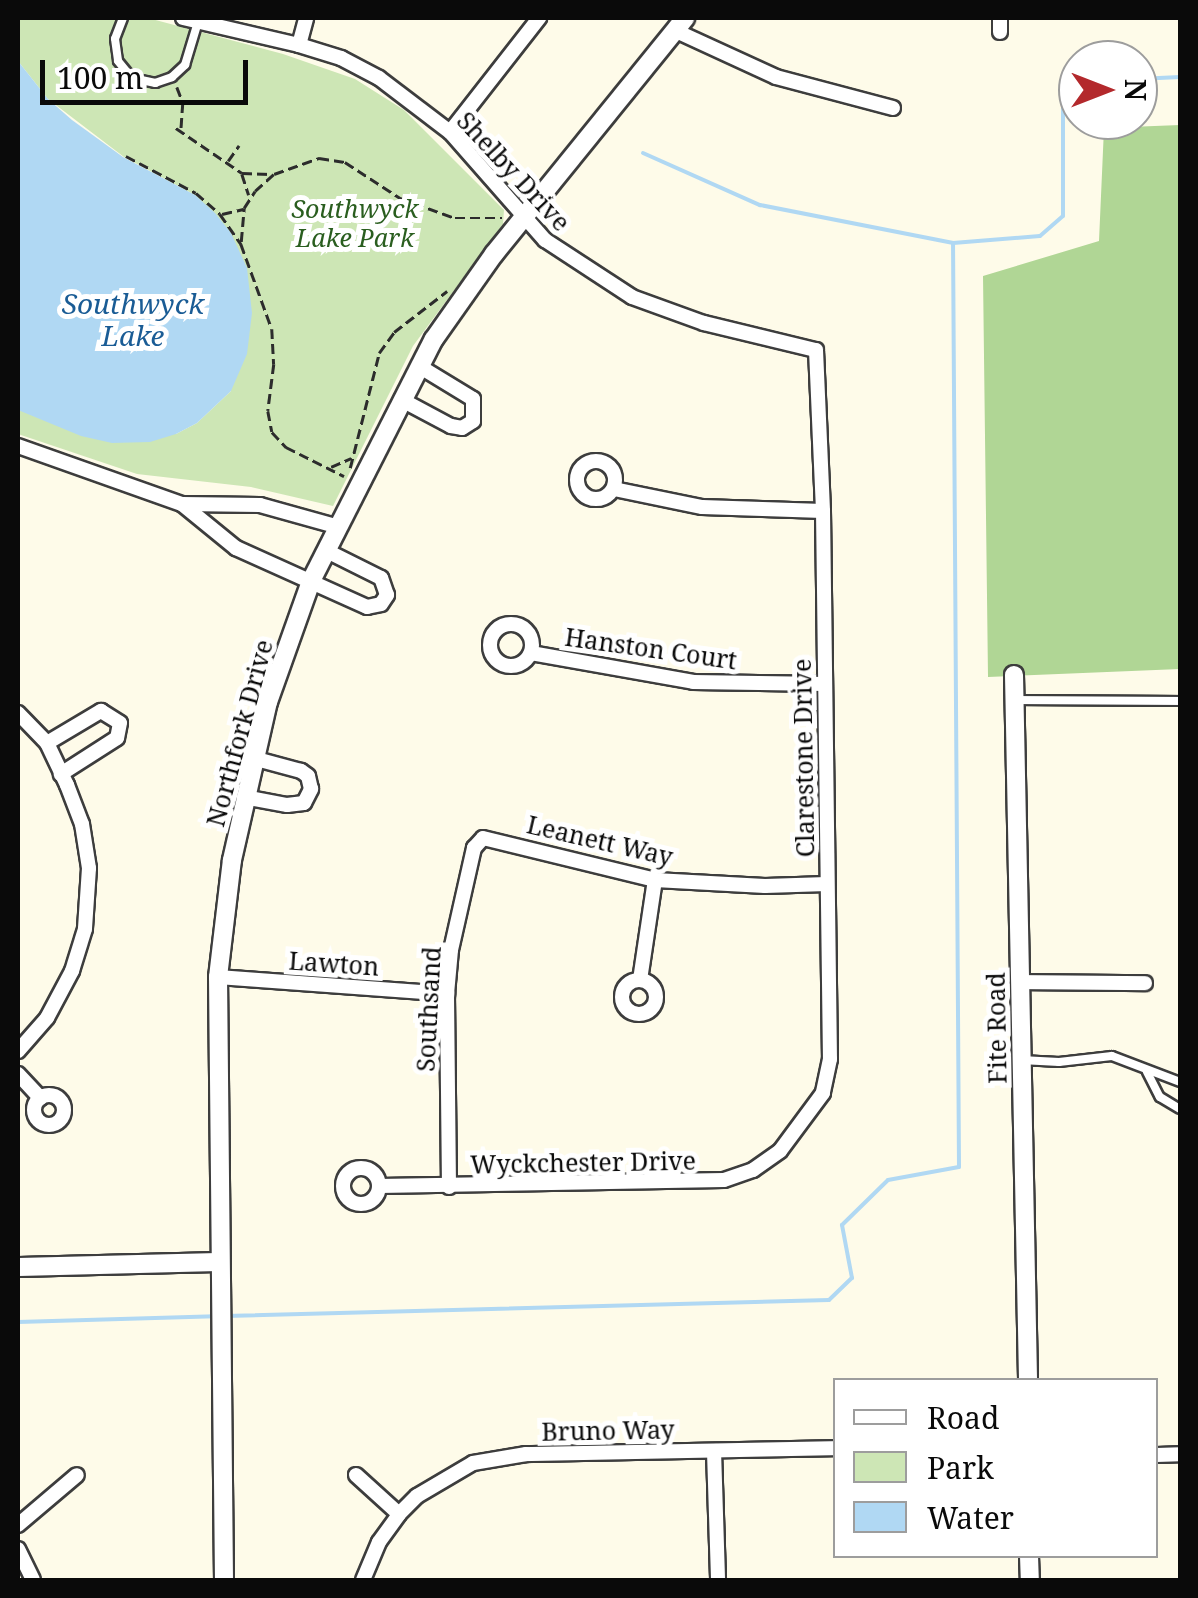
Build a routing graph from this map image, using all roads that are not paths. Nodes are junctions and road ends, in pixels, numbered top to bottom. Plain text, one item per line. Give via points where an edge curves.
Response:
1 (123, 18) edge
2 (306, 18) edge
3 (539, 18) edge
4 (190, 20) edge
5 (681, 24) edge
6 (300, 45) junction
7 (893, 108) dead end
8 (450, 132) junction
9 (526, 216) junction
10 (816, 350) joint
11 (420, 366) junction
12 (402, 400) junction
13 (18, 446) edge
14 (614, 488) dead end
15 (182, 504) junction
16 (823, 511) junction
17 (339, 527) junction
18 (326, 552) junction
19 (311, 581) junction
20 (531, 653) dead end
21 (1014, 676) dead end
22 (825, 684) junction
23 (1014, 700) junction
24 (1180, 701) edge
25 (18, 713) edge
26 (47, 744) junction
27 (253, 758) junction
28 (62, 774) junction
29 (244, 797) junction
30 (483, 838) joint
31 (655, 880) junction
32 (827, 884) junction
33 (218, 977) junction
34 (640, 980) dead end
35 (1020, 982) junction
36 (1145, 983) dead end
37 (447, 994) junction
38 (18, 1051) edge
39 (1021, 1060) junction
40 (1147, 1072) junction
41 (18, 1074) edge
42 (1180, 1082) edge
43 (40, 1098) dead end
44 (1180, 1109) edge
45 (780, 1151) joint
46 (379, 1186) dead end
47 (449, 1188) junction
48 (219, 1262) junction
49 (18, 1267) edge
50 (1028, 1378) edge
51 (833, 1448) edge
52 (714, 1451) junction
53 (77, 1474) dead end
54 (356, 1475) dead end
55 (399, 1514) junction
56 (18, 1525) edge
57 (18, 1549) edge
58 (33, 1580) edge
59 (224, 1580) edge
60 (363, 1580) edge
61 (718, 1580) edge

1 - 4 lane via 115,50 124,72 155,83 185,65
2 - 6 street
3 - 8 street
4 - 6 street, Shelby Drive
5 - 7 street via 776,78
5 - 9 street, Northfork Drive
6 - 8 street, Shelby Drive via 378,78
8 - 9 street, Shelby Drive
9 - 10 street, Shelby Drive via 568,258 632,297 704,323
9 - 11 street, Northfork Drive
10 - 16 street, Clarestone Drive
11 - 12 street, Northfork Drive
11 - 12 street via 473,399 473,421 451,426
12 - 17 street, Northfork Drive
13 - 15 street
14 - 16 street via 702,507
15 - 17 street via 260,505
15 - 19 street via 236,548
16 - 22 street, Clarestone Drive
17 - 18 street, Northfork Drive
18 - 19 street, Northfork Drive
18 - 19 street via 381,578 387,595 367,608
19 - 27 street, Northfork Drive
20 - 22 street, Hanston Court via 693,682
21 - 23 street, Fite Road
22 - 32 street, Clarestone Drive
23 - 24 lane
23 - 35 street, Fite Road
25 - 26 street
26 - 28 street
26 - 28 street via 101,710 120,723 117,738
27 - 29 street, Northfork Drive
27 - 29 street via 300,771 311,789 304,803
28 - 38 street via 87,846 85,928 62,992
29 - 33 street, Northfork Drive
30 - 31 street, Leanett Way
30 - 37 street, Southsand via 474,848
31 - 32 street, Leanett Way
31 - 34 street
32 - 45 street, Clarestone Drive via 830,1058 823,1093
33 - 37 street, Lawton
33 - 48 street, Northfork Drive
35 - 36 street
35 - 39 street, Fite Road
37 - 47 street, Southsand
39 - 40 lane via 1112,1056
39 - 50 street, Fite Road
40 - 42 lane
40 - 44 lane via 1160,1097
41 - 43 street
45 - 47 street, Wyckchester Drive via 724,1180
46 - 47 street, Wyckchester Drive
48 - 49 street
48 - 59 street, Northfork Drive
51 - 52 street, Bruno Way
52 - 55 street, Bruno Way via 497,1457 444,1478
52 - 61 street
53 - 56 street
54 - 55 street
55 - 60 street, Bruno Way
57 - 58 street

